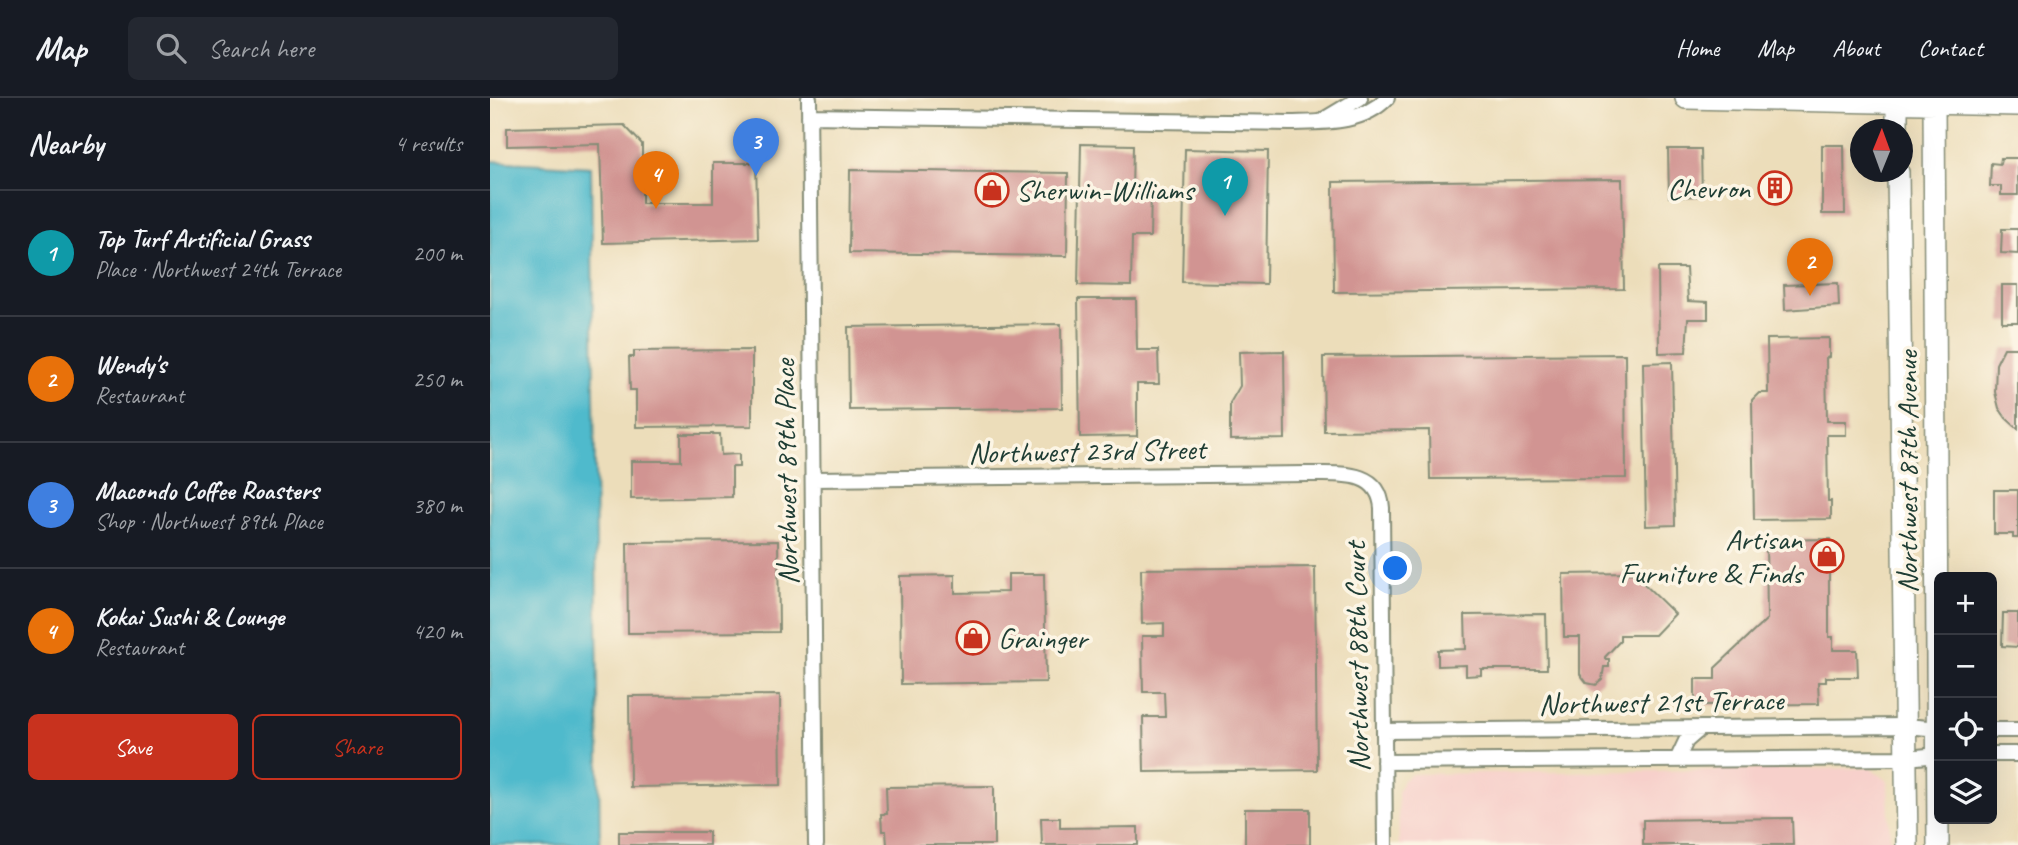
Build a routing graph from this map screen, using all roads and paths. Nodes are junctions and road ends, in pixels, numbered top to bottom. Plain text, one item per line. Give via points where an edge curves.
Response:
1 (810, 98) edge
2 (1360, 98) edge
3 (1387, 98) edge
4 (1686, 98) edge
5 (1897, 100) edge
6 (1934, 101) edge
7 (2018, 105) edge
8 (809, 116) junction
9 (1897, 119) edge
10 (1321, 122) junction
11 (1898, 182) edge
12 (1902, 467) junction
13 (1360, 477) joint
14 (813, 480) junction
15 (1936, 496) junction
16 (1938, 698) edge
17 (1906, 726) junction
18 (1701, 728) junction
19 (1934, 729) edge
20 (1997, 730) edge
21 (2018, 730) edge
22 (1384, 731) junction
23 (1997, 754) edge
24 (2018, 754) edge
25 (1934, 756) edge
26 (1906, 758) junction
27 (1677, 760) junction
28 (1938, 761) edge
29 (1384, 762) junction
30 (816, 845) edge
31 (1385, 845) edge
32 (1907, 845) edge
33 (1938, 845) edge

1 - 8 street, Northwest 89th Place
2 - 10 street
3 - 10 street via 1362,115
4 - 5 main road
5 - 6 main road
5 - 9 main road
6 - 7 main road
6 - 15 main road, Northwest 87th Avenue
8 - 10 street
8 - 14 street, Northwest 89th Place
11 - 12 main road, Northwest 87th Avenue
12 - 15 main road via 1921,492
12 - 17 main road, Northwest 87th Avenue
13 - 14 street, Northwest 23rd Street
13 - 22 street, Northwest 88th Court via 1375,486 1381,500
14 - 30 street, Northwest 89th Place
15 - 16 main road, Northwest 87th Avenue
17 - 18 street, Northwest 21st Terrace
17 - 19 street, Northwest 21st Terrace
17 - 26 main road, Northwest 87th Avenue
18 - 22 street, Northwest 21st Terrace
18 - 27 street via 1686,741
20 - 21 street
22 - 29 street, Northwest 88th Court
23 - 24 street
25 - 26 street, Northwest 21st Terrace
26 - 27 street, Northwest 21st Terrace
26 - 32 main road, Northwest 87th Avenue
27 - 29 street, Northwest 21st Terrace
28 - 33 main road, Northwest 87th Avenue
29 - 31 street, Northwest 88th Court

